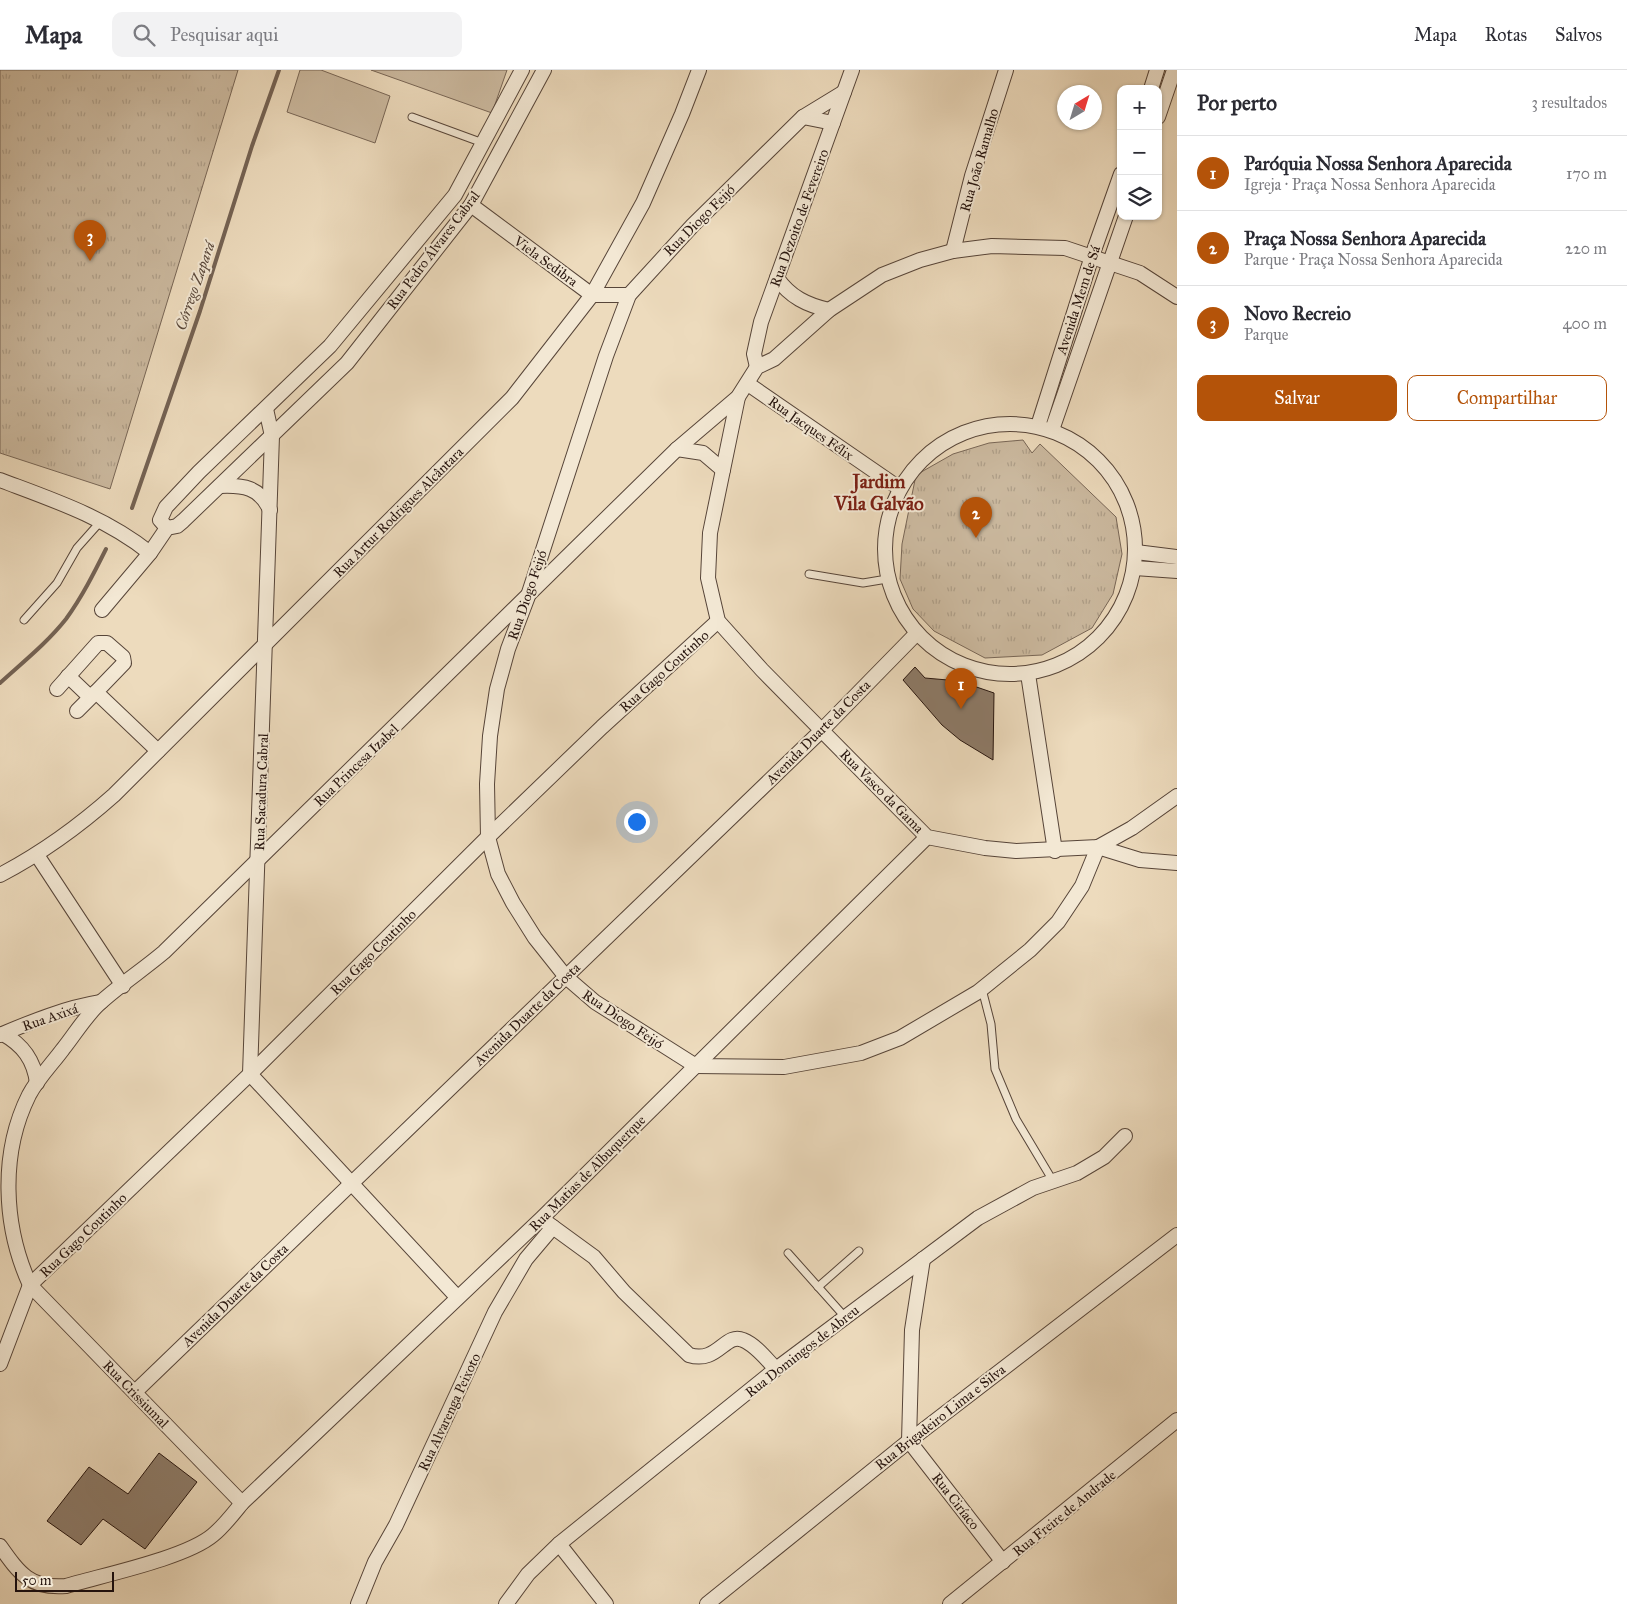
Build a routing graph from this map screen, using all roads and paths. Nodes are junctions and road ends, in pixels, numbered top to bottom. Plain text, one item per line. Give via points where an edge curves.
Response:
1 (522, 70) edge
2 (544, 70) edge
3 (699, 70) edge
4 (852, 70) edge
5 (1006, 70) edge
6 (1157, 70) edge
7 (1174, 70) edge
8 (1152, 85) edge
9 (844, 92) junction
10 (1162, 105) edge
11 (412, 117) dead end
12 (803, 117) junction
13 (833, 123) junction
14 (483, 143) junction
15 (1121, 175) edge
16 (470, 205) junction
17 (1125, 220) edge
18 (953, 250) junction
19 (1091, 260) junction
20 (1109, 267) junction
21 (777, 278) junction
22 (630, 294) junction
23 (592, 295) junction
24 (1177, 297) edge
25 (360, 310) junction
26 (829, 310) junction
27 (378, 323) junction
28 (757, 367) junction
29 (748, 384) junction
30 (738, 397) junction
31 (266, 409) junction
32 (1038, 426) junction
33 (1052, 430) junction
34 (272, 436) junction
35 (677, 449) junction
36 (723, 470) junction
37 (0, 480) edge
38 (220, 486) junction
39 (899, 488) junction
40 (270, 511) junction
41 (101, 521) junction
42 (167, 528) junction
43 (1136, 552) junction
44 (150, 553) junction
45 (1177, 557) edge
46 (1135, 568) junction
47 (1177, 571) edge
48 (809, 574) dead end
49 (887, 578) junction
50 (527, 598) junction
51 (102, 610) dead end
52 (24, 620) dead end
53 (718, 621) junction
54 (917, 633) junction
55 (267, 643) junction
56 (1028, 674) junction
57 (68, 676) junction
58 (57, 689) dead end
59 (93, 694) junction
60 (77, 710) dead end
61 (822, 730) junction
62 (158, 751) junction
63 (1177, 796) edge
64 (488, 837) junction
65 (927, 837) junction
66 (1098, 847) junction
67 (1055, 851) junction
68 (37, 856) junction
69 (258, 860) junction
70 (1177, 863) edge
71 (0, 875) edge
72 (566, 977) junction
73 (123, 986) junction
74 (982, 988) junction
75 (101, 1002) junction
76 (1, 1035) edge
77 (696, 1066) junction
78 (250, 1074) junction
79 (37, 1083) junction
80 (1125, 1136) dead end
81 (1053, 1181) junction
82 (352, 1182) junction
83 (542, 1218) junction
84 (553, 1227) junction
85 (1177, 1235) edge
86 (858, 1251) dead end
87 (788, 1253) dead end
88 (923, 1258) junction
89 (30, 1285) junction
90 (818, 1286) junction
91 (457, 1297) junction
92 (845, 1317) junction
93 (0, 1364) edge
94 (776, 1369) junction
95 (135, 1392) junction
96 (1177, 1420) edge
97 (909, 1441) junction
98 (242, 1503) junction
99 (559, 1544) junction
100 (0, 1546) edge
101 (1003, 1562) junction
102 (358, 1604) edge
103 (506, 1604) edge
104 (606, 1604) edge
105 (707, 1604) edge
106 (950, 1604) edge

1 - 14 street, Rua Pedro Álvares Cabral
2 - 16 street, Rua Pedro Álvares Cabral
3 - 23 street, Rua Artur Rodrigues Alcântara via 643,203
4 - 9 street, Rua Dezoito de Fevereiro
5 - 18 street, Rua João Ramalho via 972,176
6 - 8 street
7 - 10 street
9 - 12 street, Rua Diogo Feijó
9 - 13 street, Rua Dezoito de Fevereiro
11 - 14 lane
12 - 13 street
12 - 22 street, Rua Diogo Feijó via 687,231
13 - 21 street, Rua Dezoito de Fevereiro
14 - 25 street, Rua Pedro Álvares Cabral via 455,195
15 - 19 street, Avenida Mem de Sá
16 - 23 street, Viela Sedibra
16 - 27 street, Rua Pedro Álvares Cabral
17 - 20 street, Avenida Mem de Sá
18 - 19 street via 992,246 1065,248
18 - 26 street via 882,274
19 - 20 street
19 - 32 street, Avenida Mem de Sá
20 - 24 street via 1139,280 1149,280
20 - 33 street, Avenida Mem de Sá
21 - 26 street via 799,300
21 - 28 street, Rua Dezoito de Fevereiro via 756,340 754,354
22 - 23 street, Viela Sedibra
22 - 50 street, Rua Diogo Feijó via 606,356
23 - 55 street, Rua Artur Rodrigues Alcântara via 512,398
25 - 27 street, Rua Pedro Álvares Cabral
25 - 31 street, Rua Pedro Álvares Cabral via 330,346
26 - 28 street via 774,359
27 - 34 street, Rua Pedro Álvares Cabral via 347,363
28 - 29 street, Rua Princesa Izabel
29 - 30 street, Rua Princesa Izabel
29 - 39 street, Rua Jacques Félix
30 - 35 street, Rua Princesa Izabel
30 - 36 street
31 - 34 street, Rua Sacadura Cabral
31 - 42 street, Rua Pedro Álvares Cabral via 166,507 160,520
32 - 33 street
32 - 39 street via 1006,423 973,428 944,442 918,462
33 - 43 street via 1086,450 1104,466 1122,492 1133,521
34 - 38 street, Rua Pedro Álvares Cabral
34 - 40 street, Rua Sacadura Cabral
35 - 36 street via 704,453
35 - 50 street, Rua Princesa Izabel
36 - 53 street via 710,533 708,563 710,593
37 - 41 street via 64,503
38 - 40 street via 246,486 258,492
38 - 42 street, Rua Pedro Álvares Cabral via 183,521
39 - 49 street via 886,525
40 - 55 street, Rua Sacadura Cabral
41 - 44 street
41 - 52 lane via 77,548 57,583
42 - 44 street, Rua Pedro Álvares Cabral
43 - 45 street
43 - 46 street
44 - 51 street, Rua Pedro Álvares Cabral
46 - 47 street
46 - 56 street via 1123,606 1099,639 1066,662
48 - 49 lane via 863,582
49 - 54 street via 896,601
50 - 64 street, Rua Diogo Feijó via 497,689 487,784
50 - 69 street, Rua Princesa Izabel
53 - 61 street, Rua Vasco da Gama
53 - 64 street, Rua Gago Coutinho
54 - 56 street via 949,659 987,673
54 - 61 street, Avenida Duarte da Costa
55 - 62 street, Rua Artur Rodrigues Alcântara
55 - 69 street, Rua Sacadura Cabral
56 - 67 street
57 - 58 street
57 - 59 street
57 - 59 street via 98,643 107,643 123,657 124,664
59 - 60 street
59 - 62 street
61 - 65 street, Rua Vasco da Gama
61 - 72 street, Avenida Duarte da Costa
62 - 68 street, Rua Artur Rodrigues Alcântara via 85,820
63 - 66 street
64 - 72 street, Rua Diogo Feijó via 498,874 513,904
64 - 78 street, Rua Gago Coutinho
65 - 67 street, Rua Vasco da Gama via 985,848
65 - 77 street, Rua Matias de Albuquerque
66 - 67 street, Rua Vasco da Gama
66 - 70 street via 1140,860
66 - 74 street via 1082,886 1058,922 1030,950
68 - 71 street, Rua Artur Rodrigues Alcântara
68 - 73 street
69 - 73 street, Rua Princesa Izabel via 164,952
69 - 78 street, Rua Sacadura Cabral
72 - 77 street, Rua Diogo Feijó via 595,1002
72 - 82 street, Avenida Duarte da Costa
73 - 75 street, Rua Princesa Izabel
74 - 77 street via 900,1038 861,1054 784,1067
74 - 81 lane via 991,1024 995,1069 1016,1119
75 - 76 street, Rua Axixá via 76,1006
75 - 79 street, Rua Princesa Izabel
76 - 79 street via 24,1049 34,1066
77 - 83 street, Rua Matias de Albuquerque
78 - 82 street
78 - 89 street, Rua Gago Coutinho
79 - 89 street, Rua Princesa Izabel via 11,1134 6,1177 7,1213 12,1236
80 - 81 street, Rua Domingos de Abreu via 1104,1157 1077,1173
81 - 88 street, Rua Domingos de Abreu via 1033,1188 978,1218
82 - 91 street
82 - 95 street, Avenida Duarte da Costa
83 - 84 street
83 - 91 street, Rua Matias de Albuquerque
84 - 94 street via 594,1257 624,1292 690,1356 711,1356 732,1339 741,1339
84 - 102 street, Rua Alvarenga Peixoto via 526,1259 496,1312 396,1525 375,1562
85 - 97 street, Rua Brigadeiro Lima e Silva
86 - 90 lane
87 - 90 lane
88 - 92 street, Rua Domingos de Abreu
88 - 97 street via 912,1330
89 - 93 street
89 - 95 street, Rua Crissiumal
90 - 92 lane
91 - 98 street, Rua Matias de Albuquerque
92 - 94 street, Rua Domingos de Abreu
94 - 99 street, Rua Domingos de Abreu
95 - 98 street, Rua Crissiumal
96 - 101 street, Rua Freire de Andrade
97 - 101 street, Rua Ciríaco
97 - 105 street, Rua Brigadeiro Lima e Silva
98 - 100 street, Rua Matias de Albuquerque via 213,1535 198,1545 66,1586 35,1584 20,1573
99 - 103 street, Rua Domingos de Abreu via 528,1574
99 - 104 street
101 - 106 street, Rua Freire de Andrade

